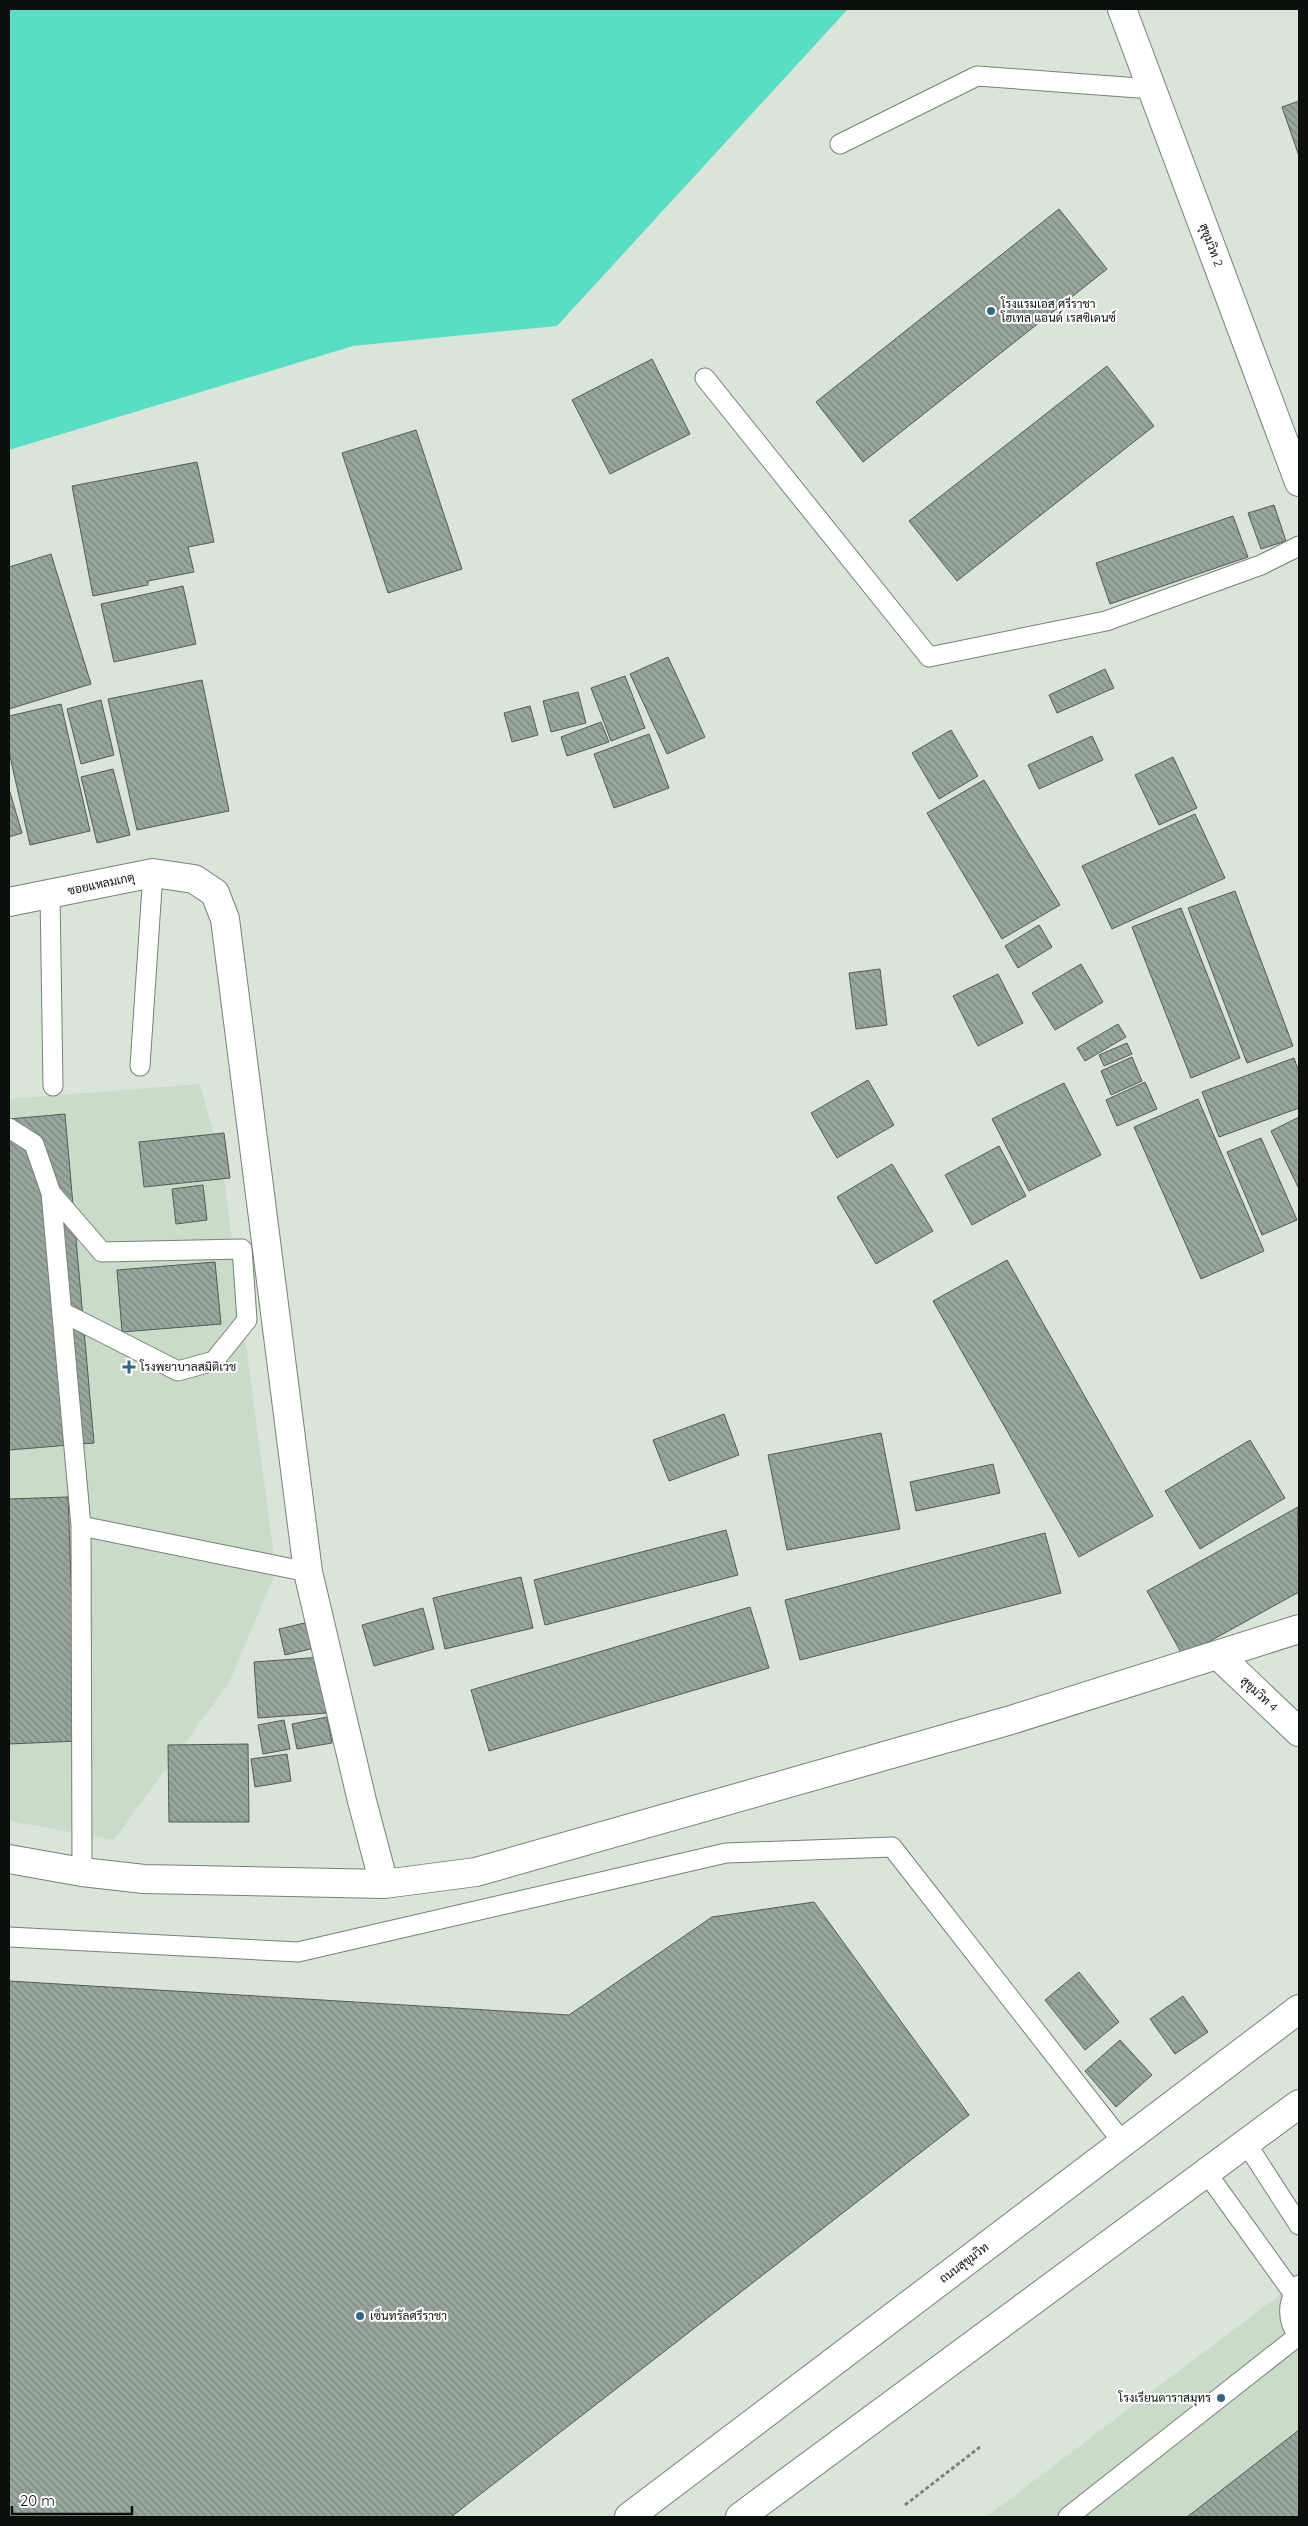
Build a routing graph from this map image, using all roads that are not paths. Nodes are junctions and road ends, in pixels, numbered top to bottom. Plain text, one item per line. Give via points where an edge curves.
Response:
1 (1122, 9) edge
2 (1152, 89) junction
3 (840, 144) dead end
4 (705, 378) dead end
5 (1299, 482) edge
6 (1299, 546) edge
7 (153, 873) junction
8 (50, 894) junction
9 (9, 902) edge
10 (140, 1066) dead end
11 (53, 1086) dead end
12 (9, 1128) edge
13 (51, 1193) junction
14 (62, 1312) junction
15 (81, 1526) junction
16 (308, 1572) junction
17 (1299, 1629) edge
18 (1219, 1656) junction
19 (1299, 1732) edge
20 (9, 1859) edge
21 (82, 1872) junction
22 (384, 1884) junction
23 (9, 1937) edge
24 (1299, 2009) edge
25 (1299, 2104) edge
26 (1246, 2143) junction
27 (1124, 2144) junction
28 (1206, 2172) junction
29 (1299, 2225) edge
30 (1296, 2289) edge
31 (1299, 2337) edge
32 (629, 2517) edge
33 (740, 2517) edge
34 (1068, 2517) edge

1 - 2 main road, สุขุมวิท 2
2 - 3 lane via 977,76
2 - 5 main road, สุขุมวิท 2
4 - 6 lane via 930,658 1106,621 1261,565
7 - 8 main road, ซอยแหลมเกตุ
7 - 10 lane
7 - 16 main road, ซอยแหลมเกตุ via 194,879 215,893 225,919
8 - 9 main road, ซอยแหลมเกตุ
8 - 11 lane
12 - 13 lane via 34,1144
13 - 14 lane
13 - 14 lane via 102,1252 242,1249 247,1320 214,1361 178,1372
14 - 15 lane
15 - 16 lane
15 - 21 lane
16 - 22 main road
17 - 18 main road
18 - 19 main road, สุขุมวิท 4
18 - 22 main road via 1011,1720 476,1872
20 - 21 main road
21 - 22 main road via 144,1879
23 - 27 lane via 298,1952 726,1853 892,1847
24 - 27 main road, ถนนสุขุมวิท
25 - 26 main road
26 - 28 main road
26 - 29 lane
27 - 32 main road, ถนนสุขุมวิท
28 - 30 lane
28 - 33 main road
30 - 31 lane via 1289,2308 1290,2323
31 - 34 lane

